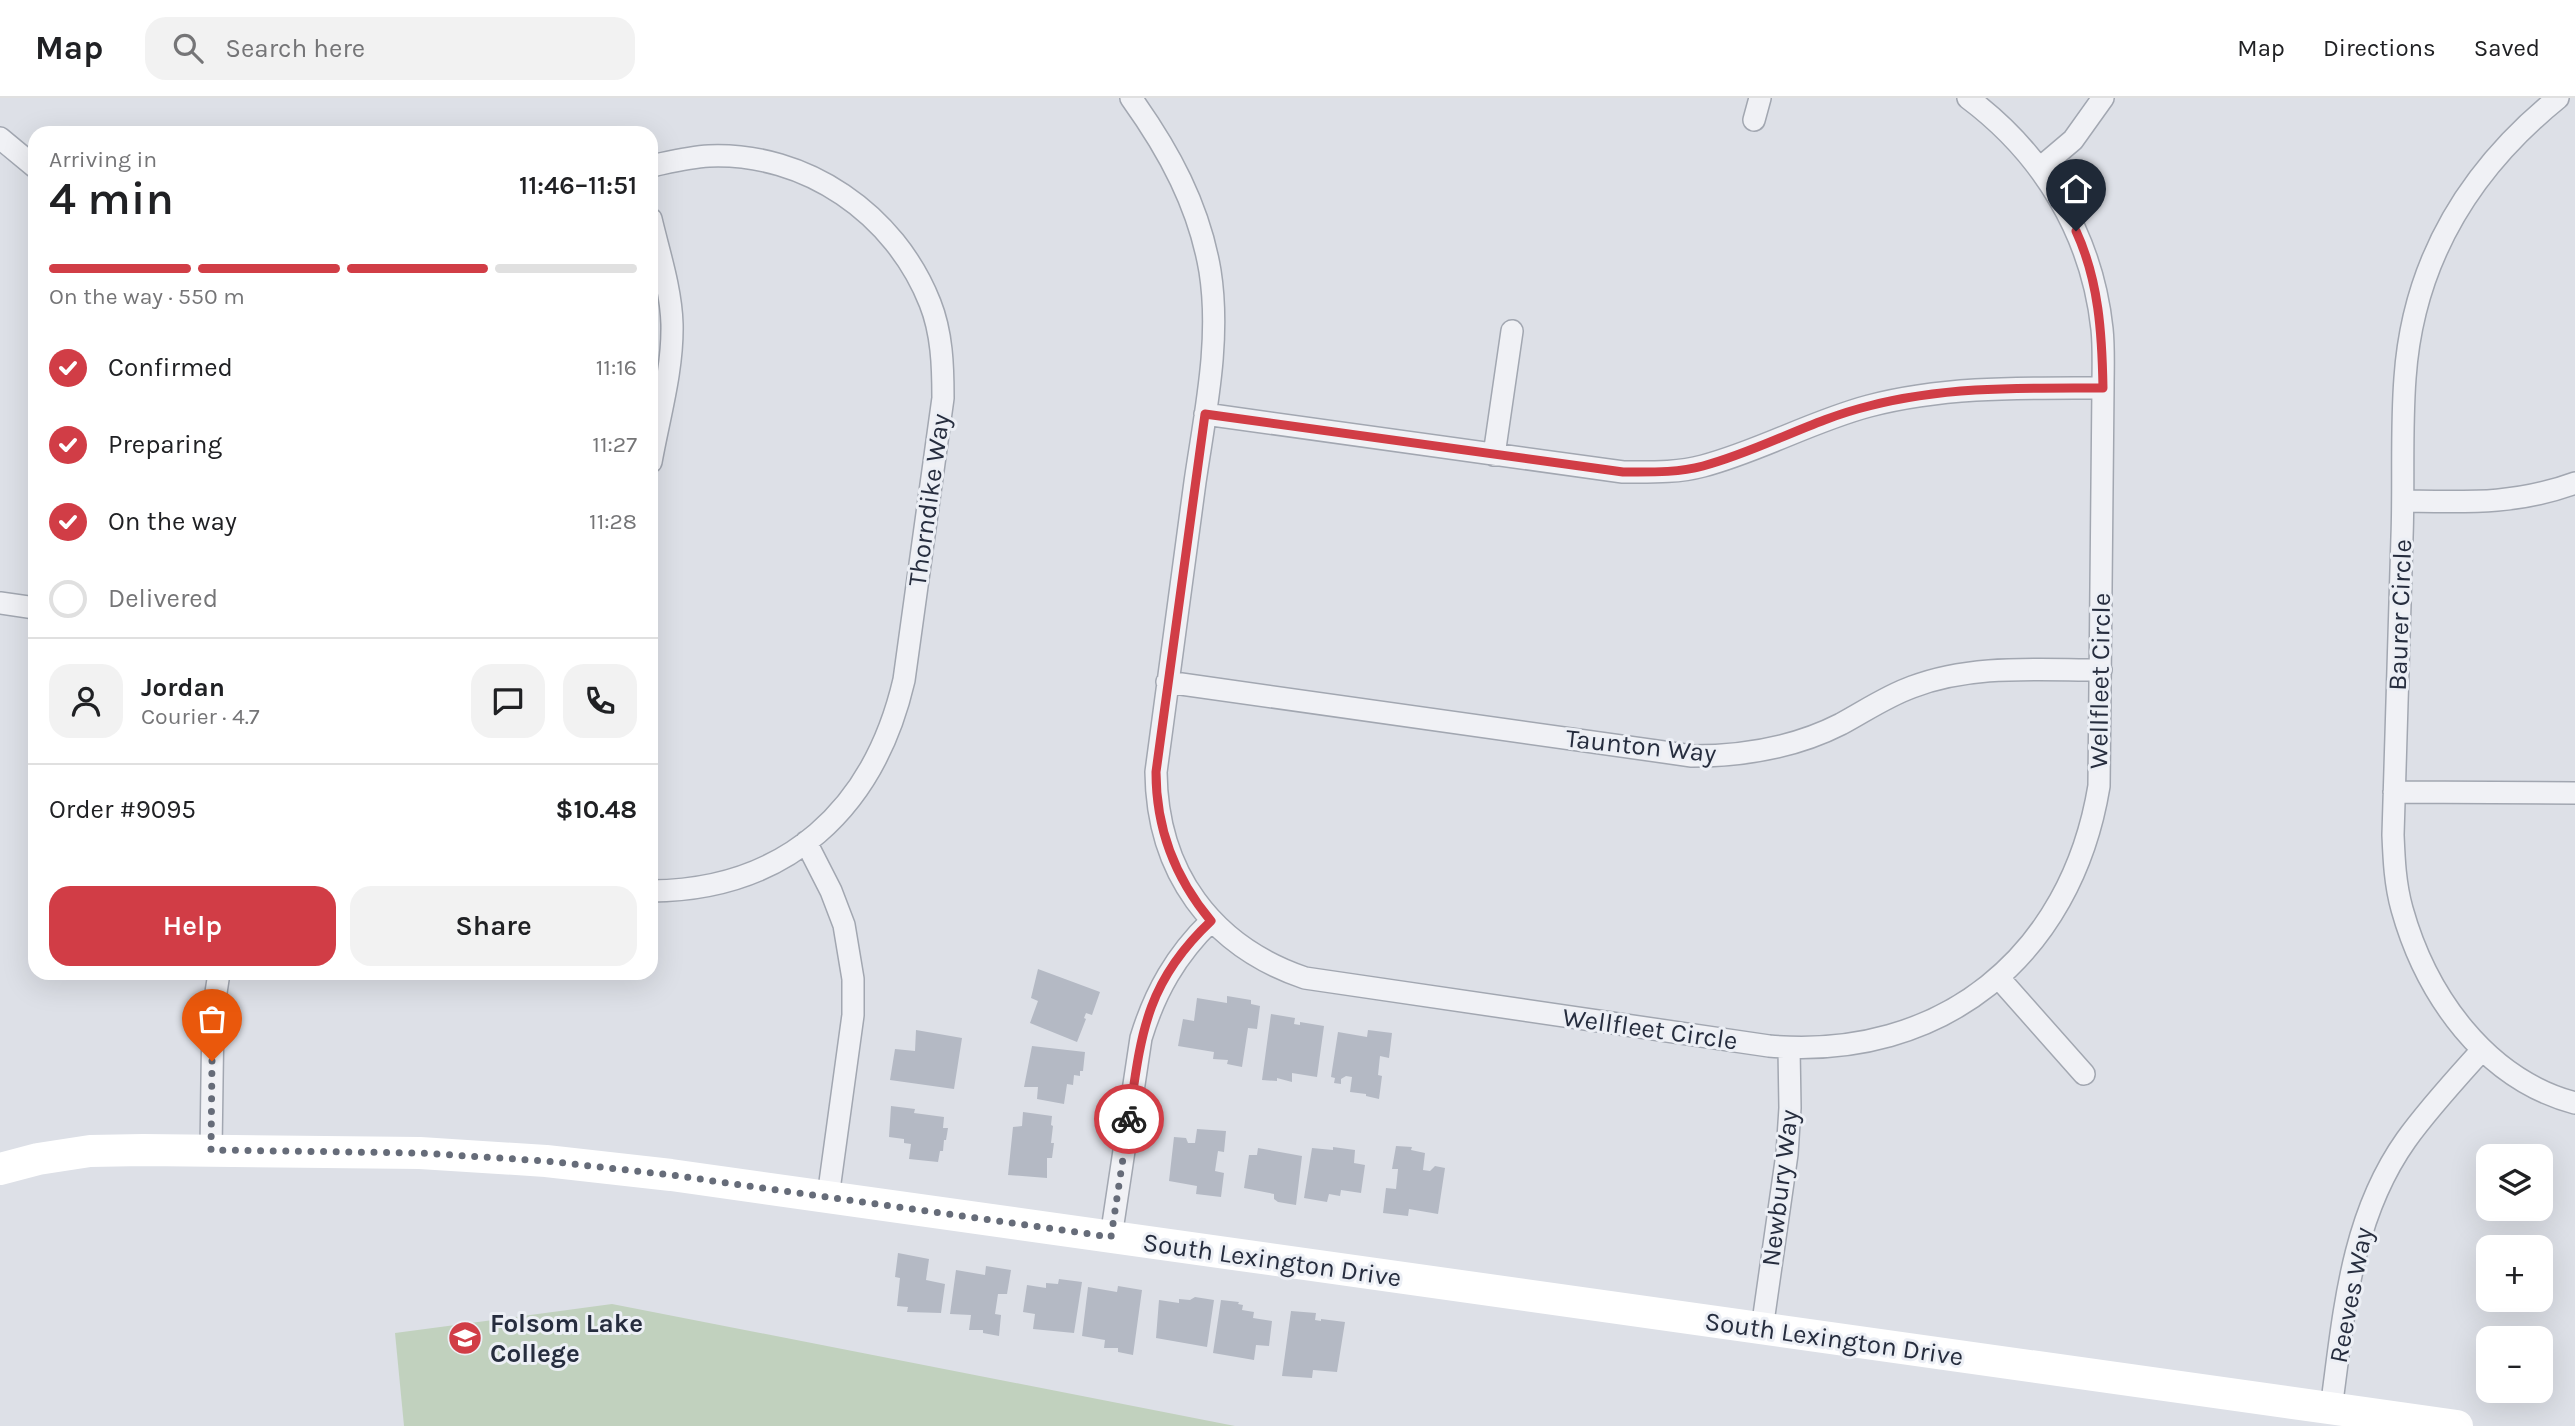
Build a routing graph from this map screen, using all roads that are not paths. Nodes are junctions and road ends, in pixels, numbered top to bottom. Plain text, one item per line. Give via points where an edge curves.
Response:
1 (1131, 98) edge
2 (1760, 98) edge
3 (1968, 98) edge
4 (2103, 98) edge
5 (2558, 98) edge
6 (1754, 120) dead end
7 (0, 138) edge
8 (28, 161) edge
9 (658, 164) edge
10 (2040, 168) junction
11 (658, 250) edge
12 (1512, 331) dead end
13 (2103, 388) junction
14 (1205, 414) junction
15 (658, 423) edge
16 (1494, 455) junction
17 (2575, 483) edge
18 (2404, 501) junction
19 (0, 603) edge
20 (28, 607) edge
21 (2101, 670) junction
22 (1167, 682) junction
23 (2394, 792) junction
24 (2575, 793) edge
25 (806, 842) junction
26 (658, 890) edge
27 (1211, 921) junction
28 (1998, 977) junction
29 (218, 980) edge
30 (1789, 1048) junction
31 (2482, 1050) junction
32 (2084, 1074) dead end
33 (2575, 1103) edge
34 (211, 1150) junction
35 (0, 1169) edge
36 (828, 1197) junction
37 (1111, 1237) junction
38 (1762, 1329) junction
39 (2331, 1409) junction
40 (2458, 1426) edge

1 - 14 street, Wellfleet Circle via 1176,166 1202,235 1213,307
2 - 6 street
3 - 10 street, Wellfleet Circle via 2001,125
4 - 10 street via 2073,140
5 - 18 street, Baurer Circle via 2503,147 2456,210 2438,245 2409,339
7 - 8 street
9 - 25 street, Thorndike Way via 710,156 741,157 803,173 831,187 857,204 901,249 930,305 939,335 943,398 896,714 866,778 846,806
10 - 13 street, Wellfleet Circle via 2069,215 2093,279 2102,330
11 - 15 street via 672,324
12 - 16 street
13 - 16 street via 1984,388 1926,394 1813,423 1737,456 1662,472 1623,472
13 - 21 street, Wellfleet Circle
14 - 16 street
14 - 22 street, Wellfleet Circle
17 - 18 street via 2516,500
18 - 23 street, Baurer Circle
19 - 20 street
21 - 22 street, Taunton Way via 1987,670 1949,676 1912,687 1806,740 1730,756 1692,756
21 - 28 street, Wellfleet Circle via 2099,786 2080,862 2041,931
22 - 27 street, Wellfleet Circle via 1156,772 1159,816 1180,877
23 - 24 street
23 - 31 street, Baurer Circle via 2394,869 2402,909 2437,995
25 - 26 street, Thorndike Way via 742,877 709,886
25 - 36 street via 844,925 853,979 853,1015
27 - 30 street, Wellfleet Circle via 1265,962 1326,983
27 - 37 street via 1180,955 1150,1009 1141,1038
28 - 30 street, Wellfleet Circle via 1961,1005 1907,1031 1864,1043
28 - 32 street
29 - 34 street via 213,1012
30 - 38 street, Newbury Way via 1787,1154
31 - 33 street, Baurer Circle via 2536,1088
31 - 39 street, Reeves Way via 2406,1140 2371,1205 2350,1275
34 - 35 street, South Lexington Drive via 90,1151
34 - 36 street, South Lexington Drive via 420,1153 546,1161
36 - 37 street, South Lexington Drive
37 - 38 street, South Lexington Drive
38 - 39 street, South Lexington Drive
39 - 40 street, South Lexington Drive

